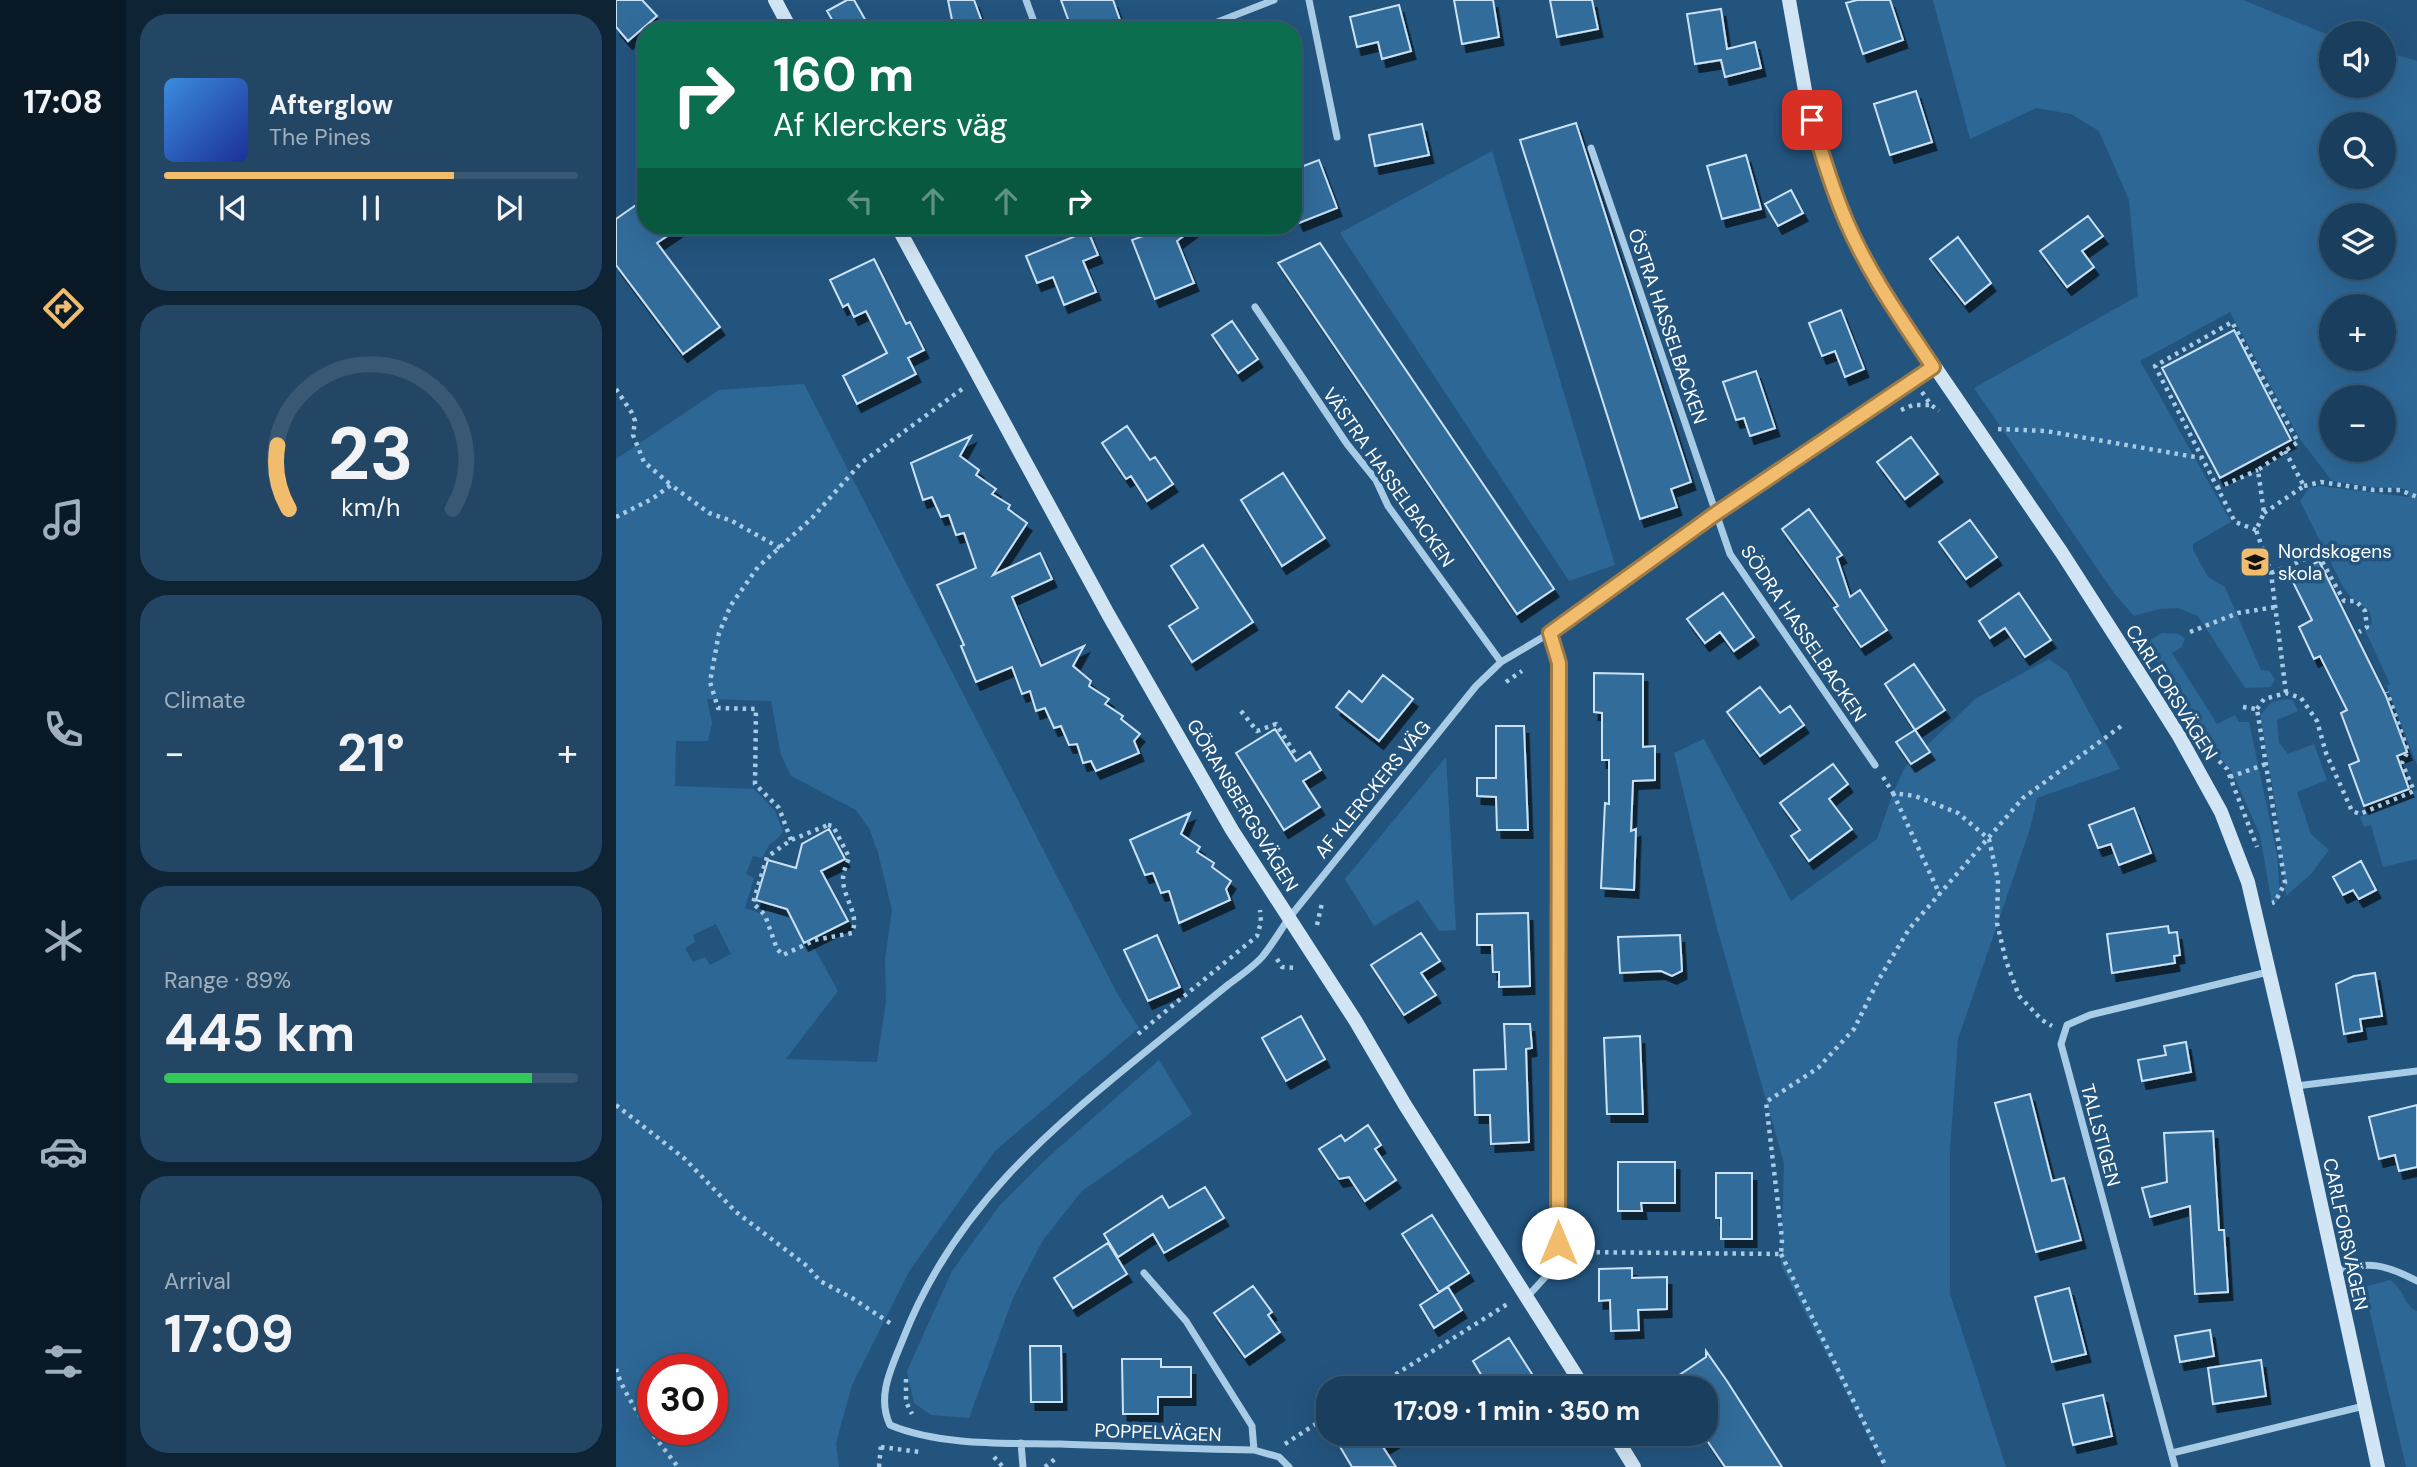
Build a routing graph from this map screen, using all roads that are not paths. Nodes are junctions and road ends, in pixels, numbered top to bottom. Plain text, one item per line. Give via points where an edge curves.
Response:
1 (775, 0) edge
2 (1026, 0) edge
3 (1274, 0) edge
4 (1309, 0) edge
5 (1789, 0) edge
6 (786, 21) edge
7 (1034, 21) edge
8 (1220, 21) edge
9 (1338, 137) dead end
10 (1591, 148) dead end
11 (902, 235) edge
12 (1255, 307) dead end
13 (1933, 367) junction
14 (1715, 514) junction
15 (1550, 633) junction
16 (1501, 662) junction
17 (1875, 765) road end
18 (1289, 918) junction
19 (2268, 972) junction
20 (2417, 1070) edge
21 (2295, 1086) junction
22 (2334, 1271) junction
23 (1144, 1273) dead end
24 (2417, 1281) edge
25 (1526, 1295) junction
26 (1577, 1376) edge
27 (2364, 1406) junction
28 (1021, 1443) junction
29 (1621, 1446) edge
30 (1254, 1450) junction
31 (2172, 1453) junction
32 (1023, 1467) edge
33 (1289, 1467) edge
34 (1634, 1467) edge
35 (2175, 1467) edge
36 (2378, 1467) edge

1 - 6 street
2 - 7 street
3 - 8 street
4 - 9 street
5 - 13 street, CARLFORSVÄGEN via 1806,96 1843,213 1883,291
10 - 14 street, ÖSTRA HASSELBACKEN
11 - 18 street, GÖRANSBERGSVÄGEN via 1108,614 1232,830
12 - 16 street, VÄSTRA HASSELBACKEN via 1376,480 1388,506
13 - 14 street, AF KLERCKERS VÄG
13 - 19 street, CARLFORSVÄGEN via 2062,553 2179,736 2221,812 2248,882
14 - 15 street, AF KLERCKERS VÄG
14 - 17 street, SÖDRA HASSELBACKEN via 1730,554
15 - 16 street, AF KLERCKERS VÄG
15 - 25 street via 1559,663 1558,1243 1550,1272
16 - 18 street, AF KLERCKERS VÄG via 1476,686
18 - 25 street, GÖRANSBERGSVÄGEN
18 - 28 street, AF KLERCKERS VÄG via 1261,958 1110,1080 1002,1178 948,1248 922,1294 884,1392 884,1412 890,1425 936,1438
19 - 21 street, CARLFORSVÄGEN
19 - 31 street, TALLSTIGEN via 2090,1015 2067,1025 2062,1044
20 - 21 street
21 - 22 street, CARLFORSVÄGEN
22 - 24 street via 2378,1264
22 - 27 street, CARLFORSVÄGEN
23 - 30 street via 1186,1321 1252,1426
25 - 26 street, GÖRANSBERGSVÄGEN
27 - 31 street
27 - 36 street, CARLFORSVÄGEN
28 - 30 street, POPPELVÄGEN
28 - 32 street
29 - 34 street
30 - 33 street, POPPELVÄGEN via 1279,1457
31 - 35 street, TALLSTIGEN

